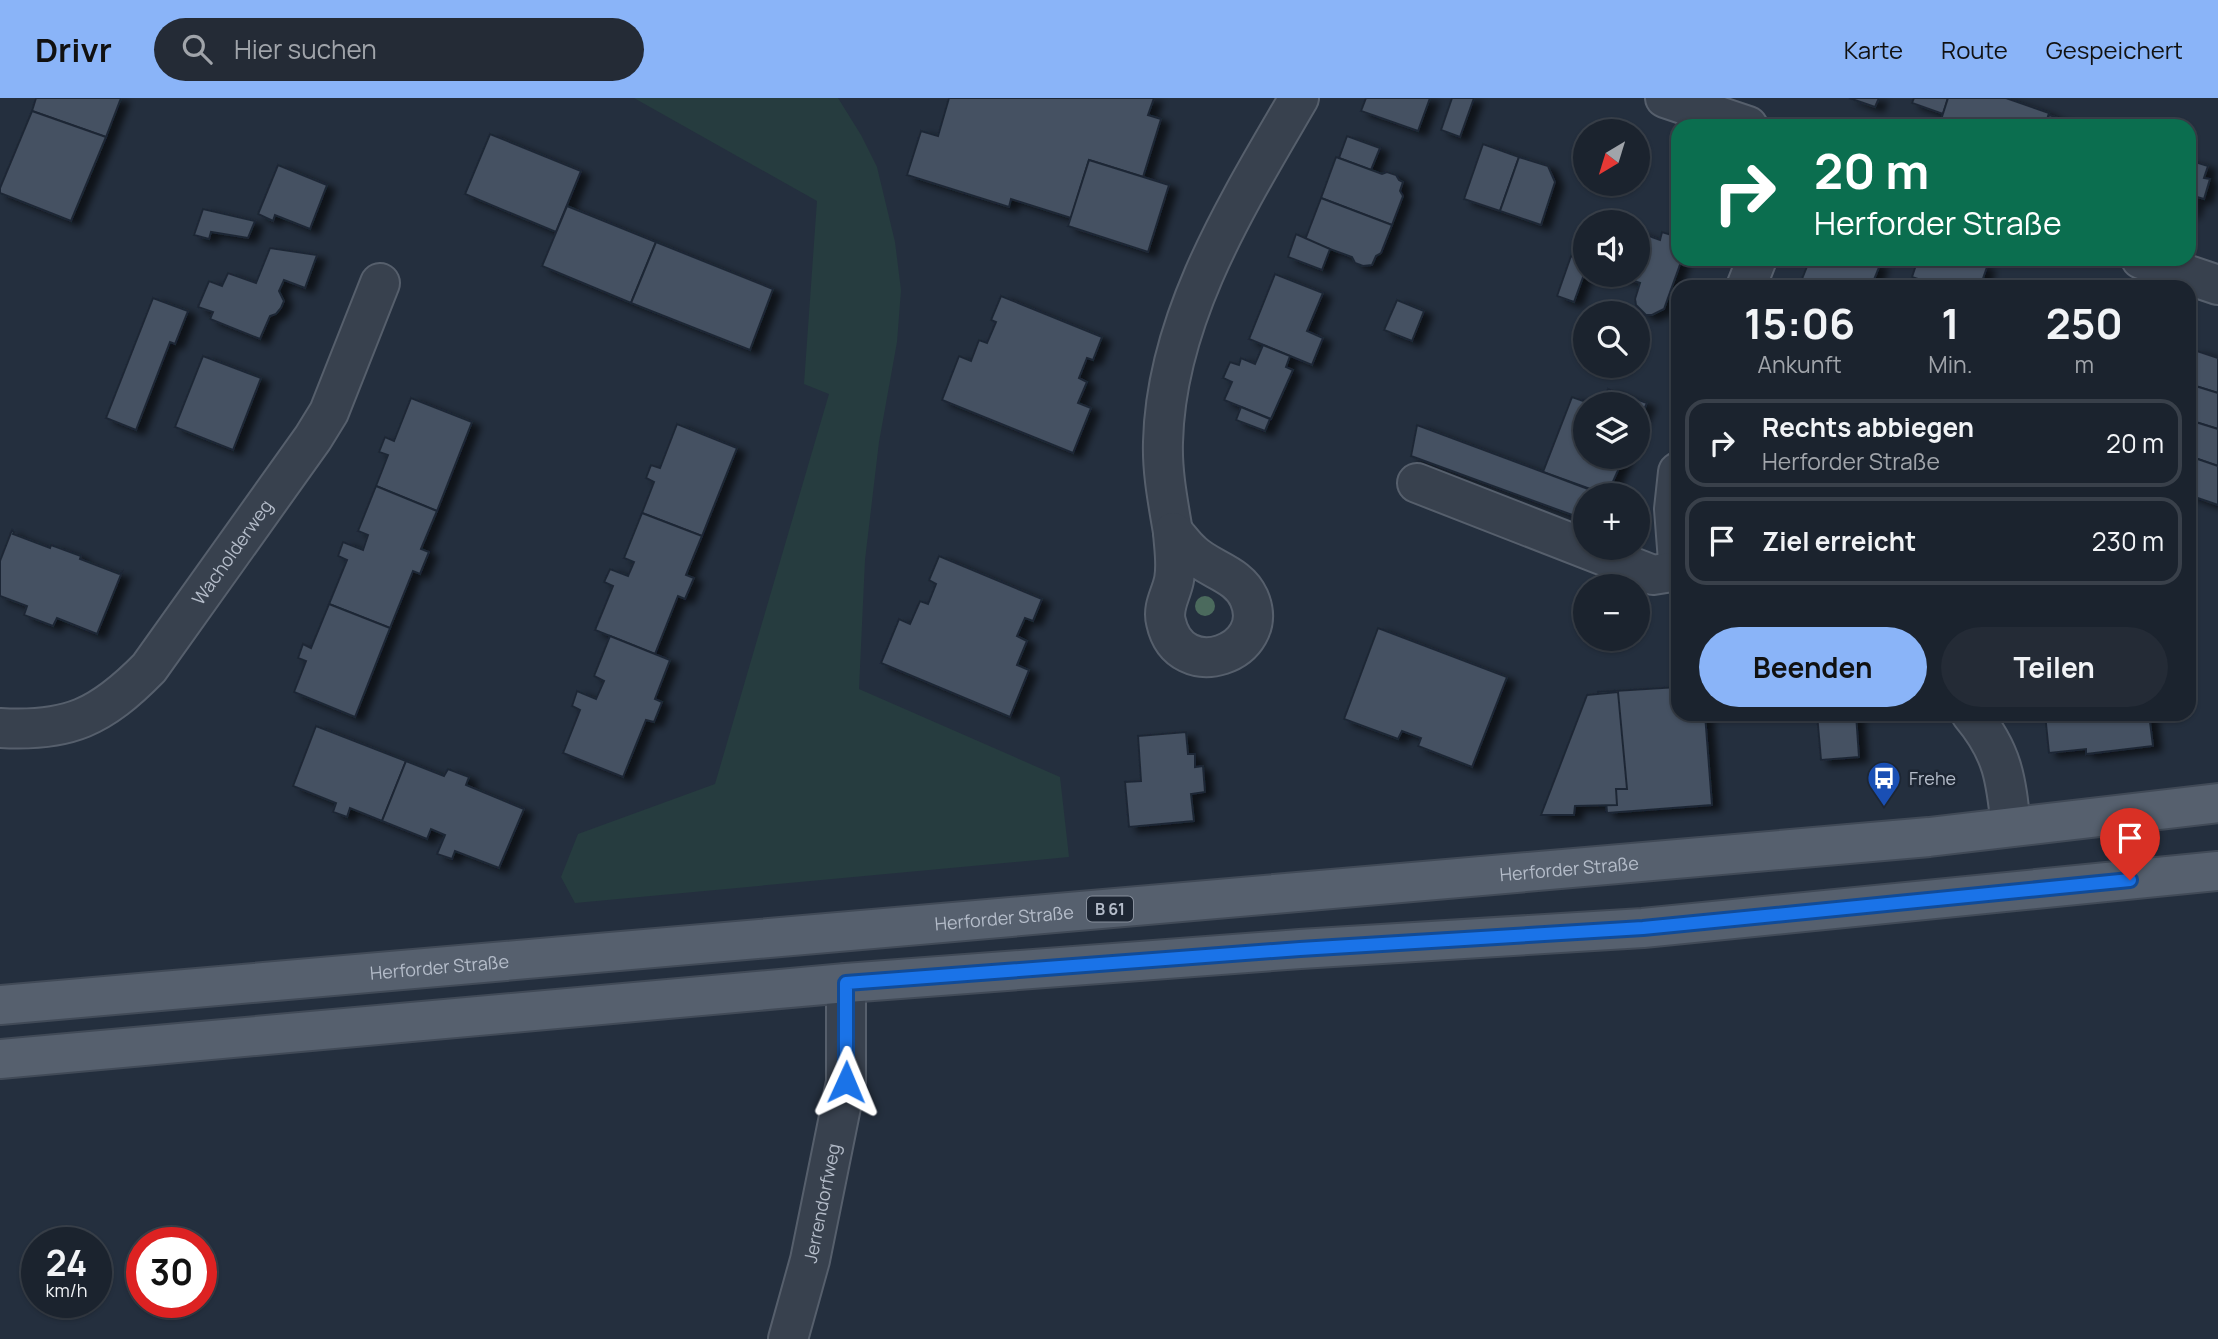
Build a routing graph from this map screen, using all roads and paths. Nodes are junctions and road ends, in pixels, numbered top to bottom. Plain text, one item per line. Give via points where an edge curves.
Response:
1 (1299, 98) edge
2 (1665, 98) edge
3 (1727, 119) edge
4 (2162, 266) edge
5 (380, 283) dead end
6 (2218, 285) edge
7 (1417, 483) dead end
8 (1173, 532) dead end
9 (1671, 572) edge
10 (1977, 721) edge
11 (0, 728) edge
12 (2218, 803) edge
13 (2011, 827) junction
14 (2218, 871) edge
15 (846, 983) junction
16 (0, 1005) edge
17 (0, 1059) edge
18 (788, 1339) edge

1 - 8 street via 1216,249 1190,309 1172,373 1163,438
2 - 3 street
4 - 6 street
5 - 11 street, Wacholderweg via 329,412 149,668 123,694 72,722 32,730
7 - 9 street via 1653,575
10 - 13 street via 2000,758
12 - 13 main road, Herforder Straße / B 61
13 - 16 main road, Herforder Straße / B 61
14 - 15 main road via 1643,928
15 - 17 main road
15 - 18 street, Jerrendorfweg via 846,1082 810,1260

